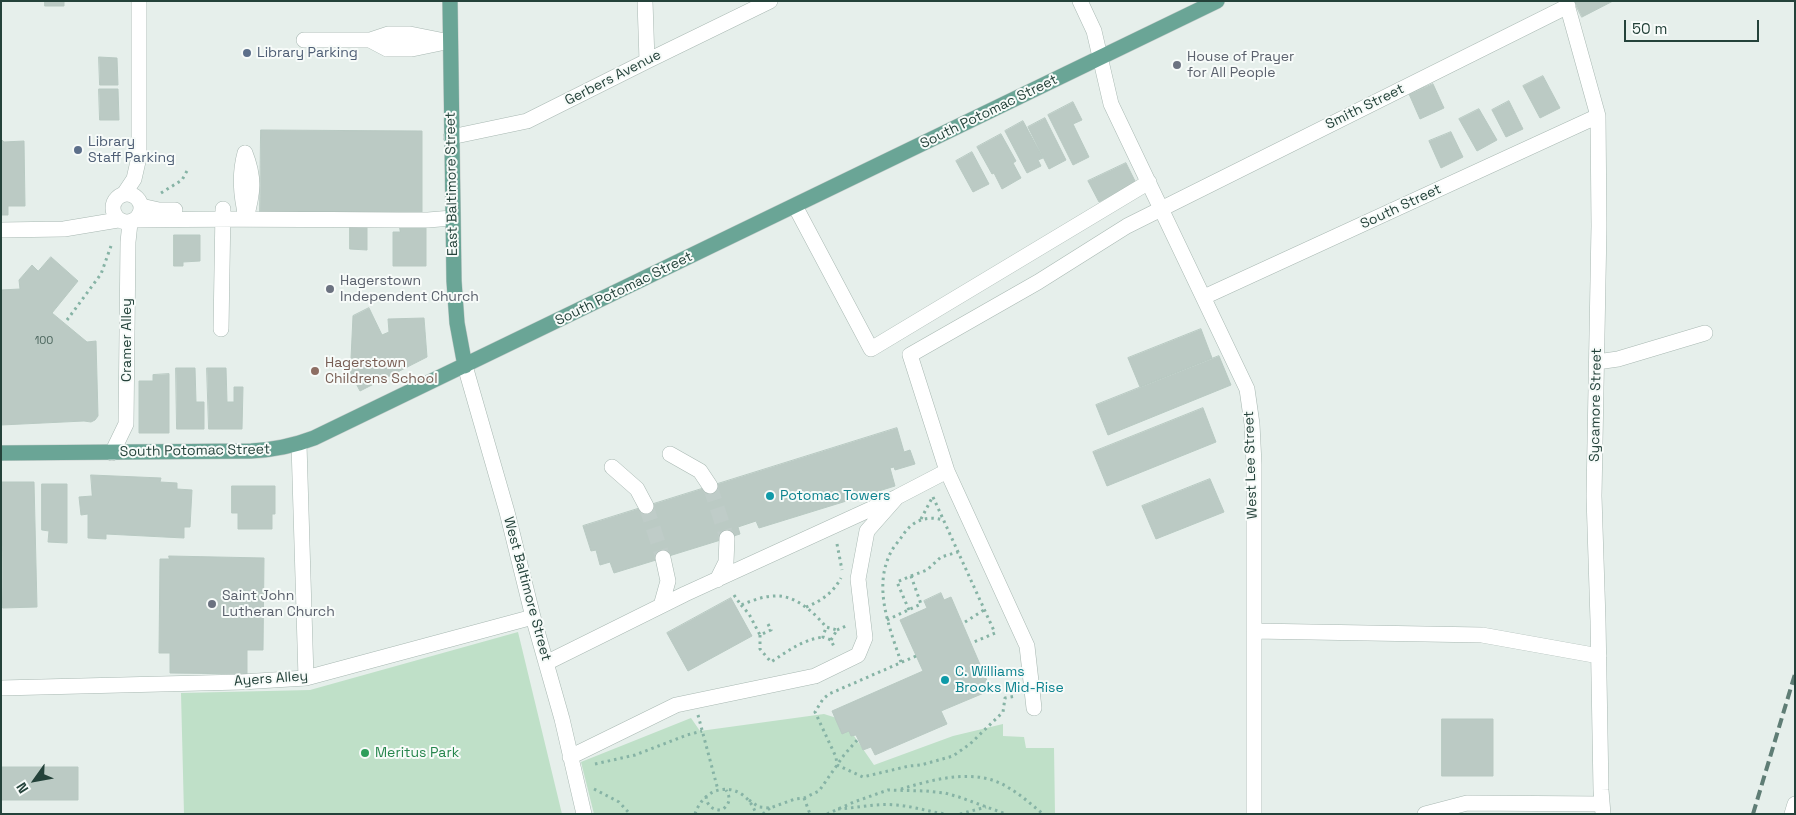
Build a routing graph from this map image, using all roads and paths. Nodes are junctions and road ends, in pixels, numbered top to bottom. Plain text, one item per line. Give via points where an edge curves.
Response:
1 (139, 1) edge
2 (450, 1) edge
3 (645, 1) edge
4 (770, 1) edge
5 (1080, 1) edge
6 (1217, 1) edge
7 (1567, 4) edge
8 (304, 40) dead end
9 (450, 42) junction
10 (1101, 58) junction
11 (647, 61) junction
12 (1598, 116) junction
13 (451, 137) junction
14 (139, 149) junction
15 (188, 169) dead end
16 (1149, 182) junction
17 (157, 195) dead end
18 (796, 206) junction
19 (1162, 208) junction
20 (130, 213) junction
21 (223, 214) junction
22 (452, 218) junction
23 (1, 230) edge
24 (112, 242) dead end
25 (1204, 297) junction
26 (67, 320) dead end
27 (221, 329) dead end
28 (1705, 333) dead end
29 (1597, 362) junction
30 (466, 366) junction
31 (299, 444) junction
32 (1, 453) edge
33 (112, 453) junction
34 (670, 454) dead end
35 (612, 467) dead end
36 (947, 471) junction
37 (710, 486) tunnel mouth
38 (897, 497) junction
39 (646, 506) tunnel mouth
40 (920, 519) junction
41 (943, 520) junction
42 (727, 538) tunnel mouth
43 (837, 544) dead end
44 (958, 552) junction
45 (663, 558) tunnel mouth
46 (911, 576) junction
47 (717, 580) junction
48 (734, 595) dead end
49 (741, 604) junction
50 (660, 606) junction
51 (806, 607) junction
52 (909, 610) junction
53 (984, 610) junction
54 (533, 618) junction
55 (887, 620) junction
56 (767, 622) dead end
57 (965, 622) dead end
58 (826, 627) junction
59 (1254, 631) junction
60 (760, 635) junction
61 (822, 637) junction
62 (831, 640) junction
63 (974, 642) dead end
64 (916, 656) dead end
65 (1599, 656) junction
66 (901, 662) junction
67 (546, 663) junction
68 (842, 663) junction
69 (306, 678) junction
70 (1, 688) edge
71 (695, 701) junction
72 (1033, 702) joint
73 (702, 731) junction
74 (858, 739) dead end
75 (570, 757) junction
76 (591, 765) dead end
77 (837, 765) junction
78 (718, 790) junction
79 (726, 790) junction
80 (897, 790) junction
81 (706, 795) junction
82 (804, 798) junction
83 (749, 800) junction
84 (1795, 804) edge
85 (987, 807) junction
86 (770, 808) junction
87 (1603, 809) edge
88 (835, 810) junction
89 (584, 814) edge
90 (695, 814) edge
91 (756, 814) edge
92 (764, 814) edge
93 (810, 814) edge
94 (827, 814) edge
95 (946, 814) edge
96 (960, 814) edge
97 (1006, 814) edge
98 (1043, 814) edge
99 (1254, 814) edge
100 (1425, 814) edge
101 (1792, 814) edge

1 - 14 street
2 - 9 main road, East Baltimore Street
3 - 11 street
4 - 11 street, Gerbers Avenue
5 - 10 street, West Lee Street
6 - 10 main road, South Potomac Street
7 - 12 street, Sycamore Street
7 - 19 street, Smith Street
8 - 9 street via 370,40 388,49 412,49
9 - 13 main road, East Baltimore Street
10 - 16 street, West Lee Street via 1111,104
10 - 18 main road, South Potomac Street
11 - 13 street, Gerbers Avenue via 528,121
12 - 25 street, South Street
12 - 29 street, Sycamore Street
13 - 22 main road, East Baltimore Street
14 - 20 street, Cramer Alley via 146,172
14 - 20 street via 134,179 124,194 136,197
15 - 17 path via 182,180
16 - 18 street via 871,349
16 - 19 street, West Lee Street
18 - 30 main road, South Potomac Street
19 - 25 street, West Lee Street
19 - 36 street, Smith Street via 910,355
20 - 21 street
20 - 23 street via 89,225 49,230
20 - 33 street, Cramer Alley via 126,424
21 - 22 street via 230,209 246,218 277,220
21 - 27 street
22 - 30 main road, East Baltimore Street via 456,314
24 - 26 path via 101,274
25 - 59 street, West Lee Street via 1246,389 1252,424
28 - 29 street via 1618,359
29 - 65 street, Sycamore Street via 1594,496
30 - 31 main road, South Potomac Street
30 - 54 street, West Baltimore Street
31 - 33 main road, South Potomac Street via 274,450
31 - 69 street
32 - 33 main road, South Potomac Street
34 - 37 street via 700,471
35 - 39 street via 637,489
36 - 38 street
36 - 72 street via 1027,646
38 - 47 street
38 - 68 street via 868,531 858,579 865,638 858,655
40 - 41 path via 935,517
40 - 41 path via 933,498
40 - 55 path via 907,528 890,554 883,576
41 - 44 path
42 - 47 street via 726,562
43 - 51 path via 842,576 831,593
44 - 46 path via 941,557 927,570
44 - 53 path
45 - 50 street via 668,581
46 - 52 path via 921,604
46 - 52 path via 896,582
47 - 50 street
48 - 49 path
49 - 51 path via 774,596
49 - 60 path
50 - 67 street
51 - 58 path
52 - 55 path
53 - 57 path
53 - 63 path via 995,632
54 - 67 street, West Baltimore Street
54 - 69 street, Ayers Alley
55 - 66 path
56 - 60 path via 772,630
58 - 61 path
58 - 62 path via 837,630
59 - 65 street via 1482,635
59 - 99 street, West Lee Street
60 - 61 path via 760,649 771,662 791,648
61 - 62 path
62 - 68 path
64 - 66 path
65 - 87 street, Sycamore Street
66 - 77 path via 823,699 815,712
67 - 75 street, West Baltimore Street
68 - 71 street via 815,676
69 - 70 street, Ayers Alley
71 - 73 path
71 - 75 street via 676,705
72 - 77 path via 1005,698 1003,712 954,756 863,777
73 - 76 path via 635,755
73 - 78 path
74 - 77 path
75 - 89 street, West Baltimore Street
77 - 82 path via 819,791
78 - 79 path
78 - 81 path
79 - 81 path via 729,803 722,810 708,805
79 - 83 path via 742,794
80 - 85 path via 945,793
80 - 88 path via 880,792
80 - 98 path via 962,776 987,779 1008,787
81 - 90 path
82 - 86 path
82 - 93 path
83 - 86 path via 759,807
83 - 91 path
84 - 101 street
85 - 96 path
85 - 97 path
86 - 92 path
87 - 100 street via 1467,803
88 - 94 path
88 - 95 path via 895,804

